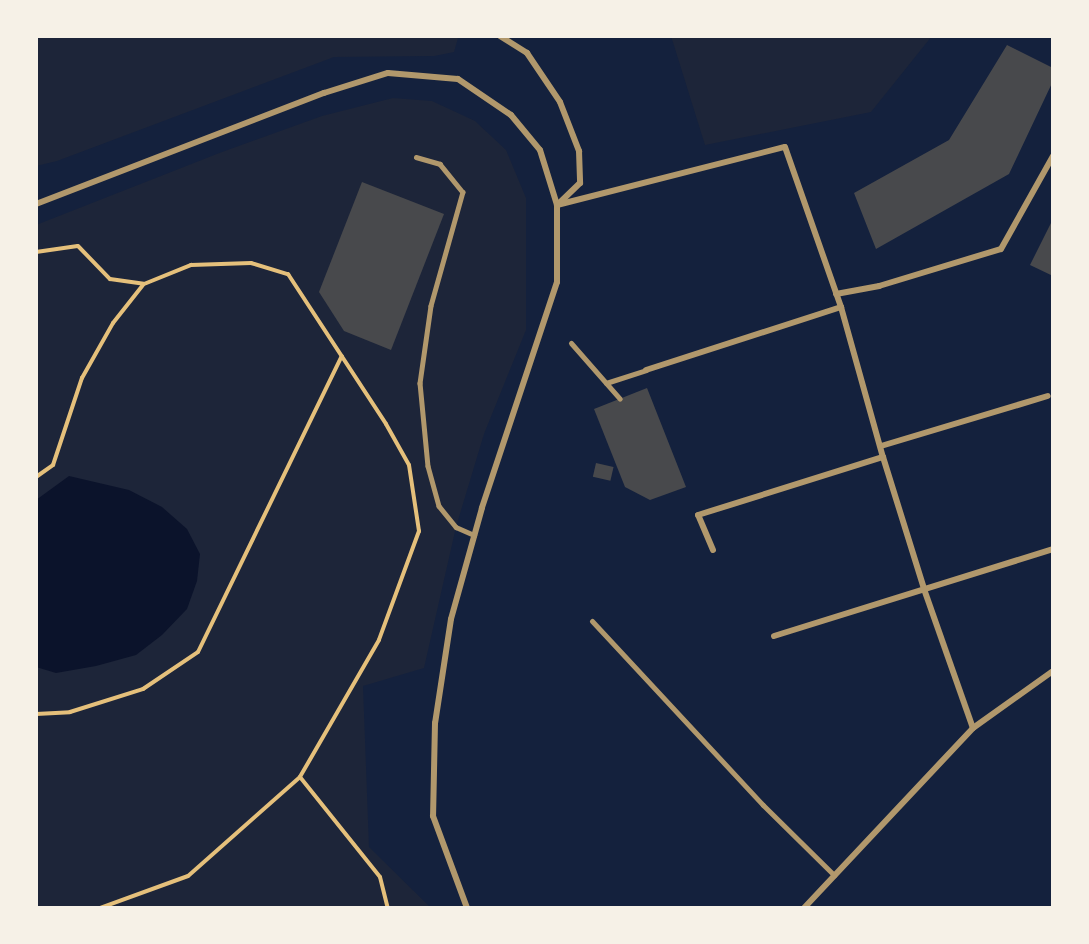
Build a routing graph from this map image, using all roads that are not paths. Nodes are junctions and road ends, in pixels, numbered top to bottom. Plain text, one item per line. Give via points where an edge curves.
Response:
1 (500, 36) edge
2 (1053, 156) edge
3 (416, 157) dead end
4 (36, 204) edge
5 (557, 205) junction
6 (836, 294) junction
7 (841, 307) junction
8 (571, 343) dead end
9 (646, 370) joint
10 (606, 383) junction
11 (1048, 396) dead end
12 (620, 399) dead end
13 (880, 446) junction
14 (883, 457) junction
15 (474, 535) junction
16 (1053, 549) edge
17 (713, 550) dead end
18 (924, 589) junction
19 (592, 621) dead end
20 (774, 636) dead end
21 (1053, 671) edge
22 (974, 728) junction
23 (834, 875) junction
24 (467, 908) edge
25 (804, 908) edge

1 - 5 street via 527,53 560,102 579,151 580,183
2 - 6 street via 1001,249 879,286
3 - 15 lane via 440,164 464,192 430,306 420,383 428,466 440,506 456,527
4 - 5 street via 324,93 388,73 458,79 512,115 540,150
5 - 6 street via 785,147
5 - 15 street via 557,282
6 - 7 street
7 - 9 street
7 - 13 street
8 - 10 street
9 - 10 street
10 - 12 street
11 - 13 street
13 - 14 street
14 - 17 street via 698,515
14 - 18 street
15 - 24 street via 451,619 435,723 433,816
16 - 18 street
18 - 20 street
18 - 22 street
19 - 23 street via 763,805
21 - 22 street
22 - 23 street
23 - 25 street

